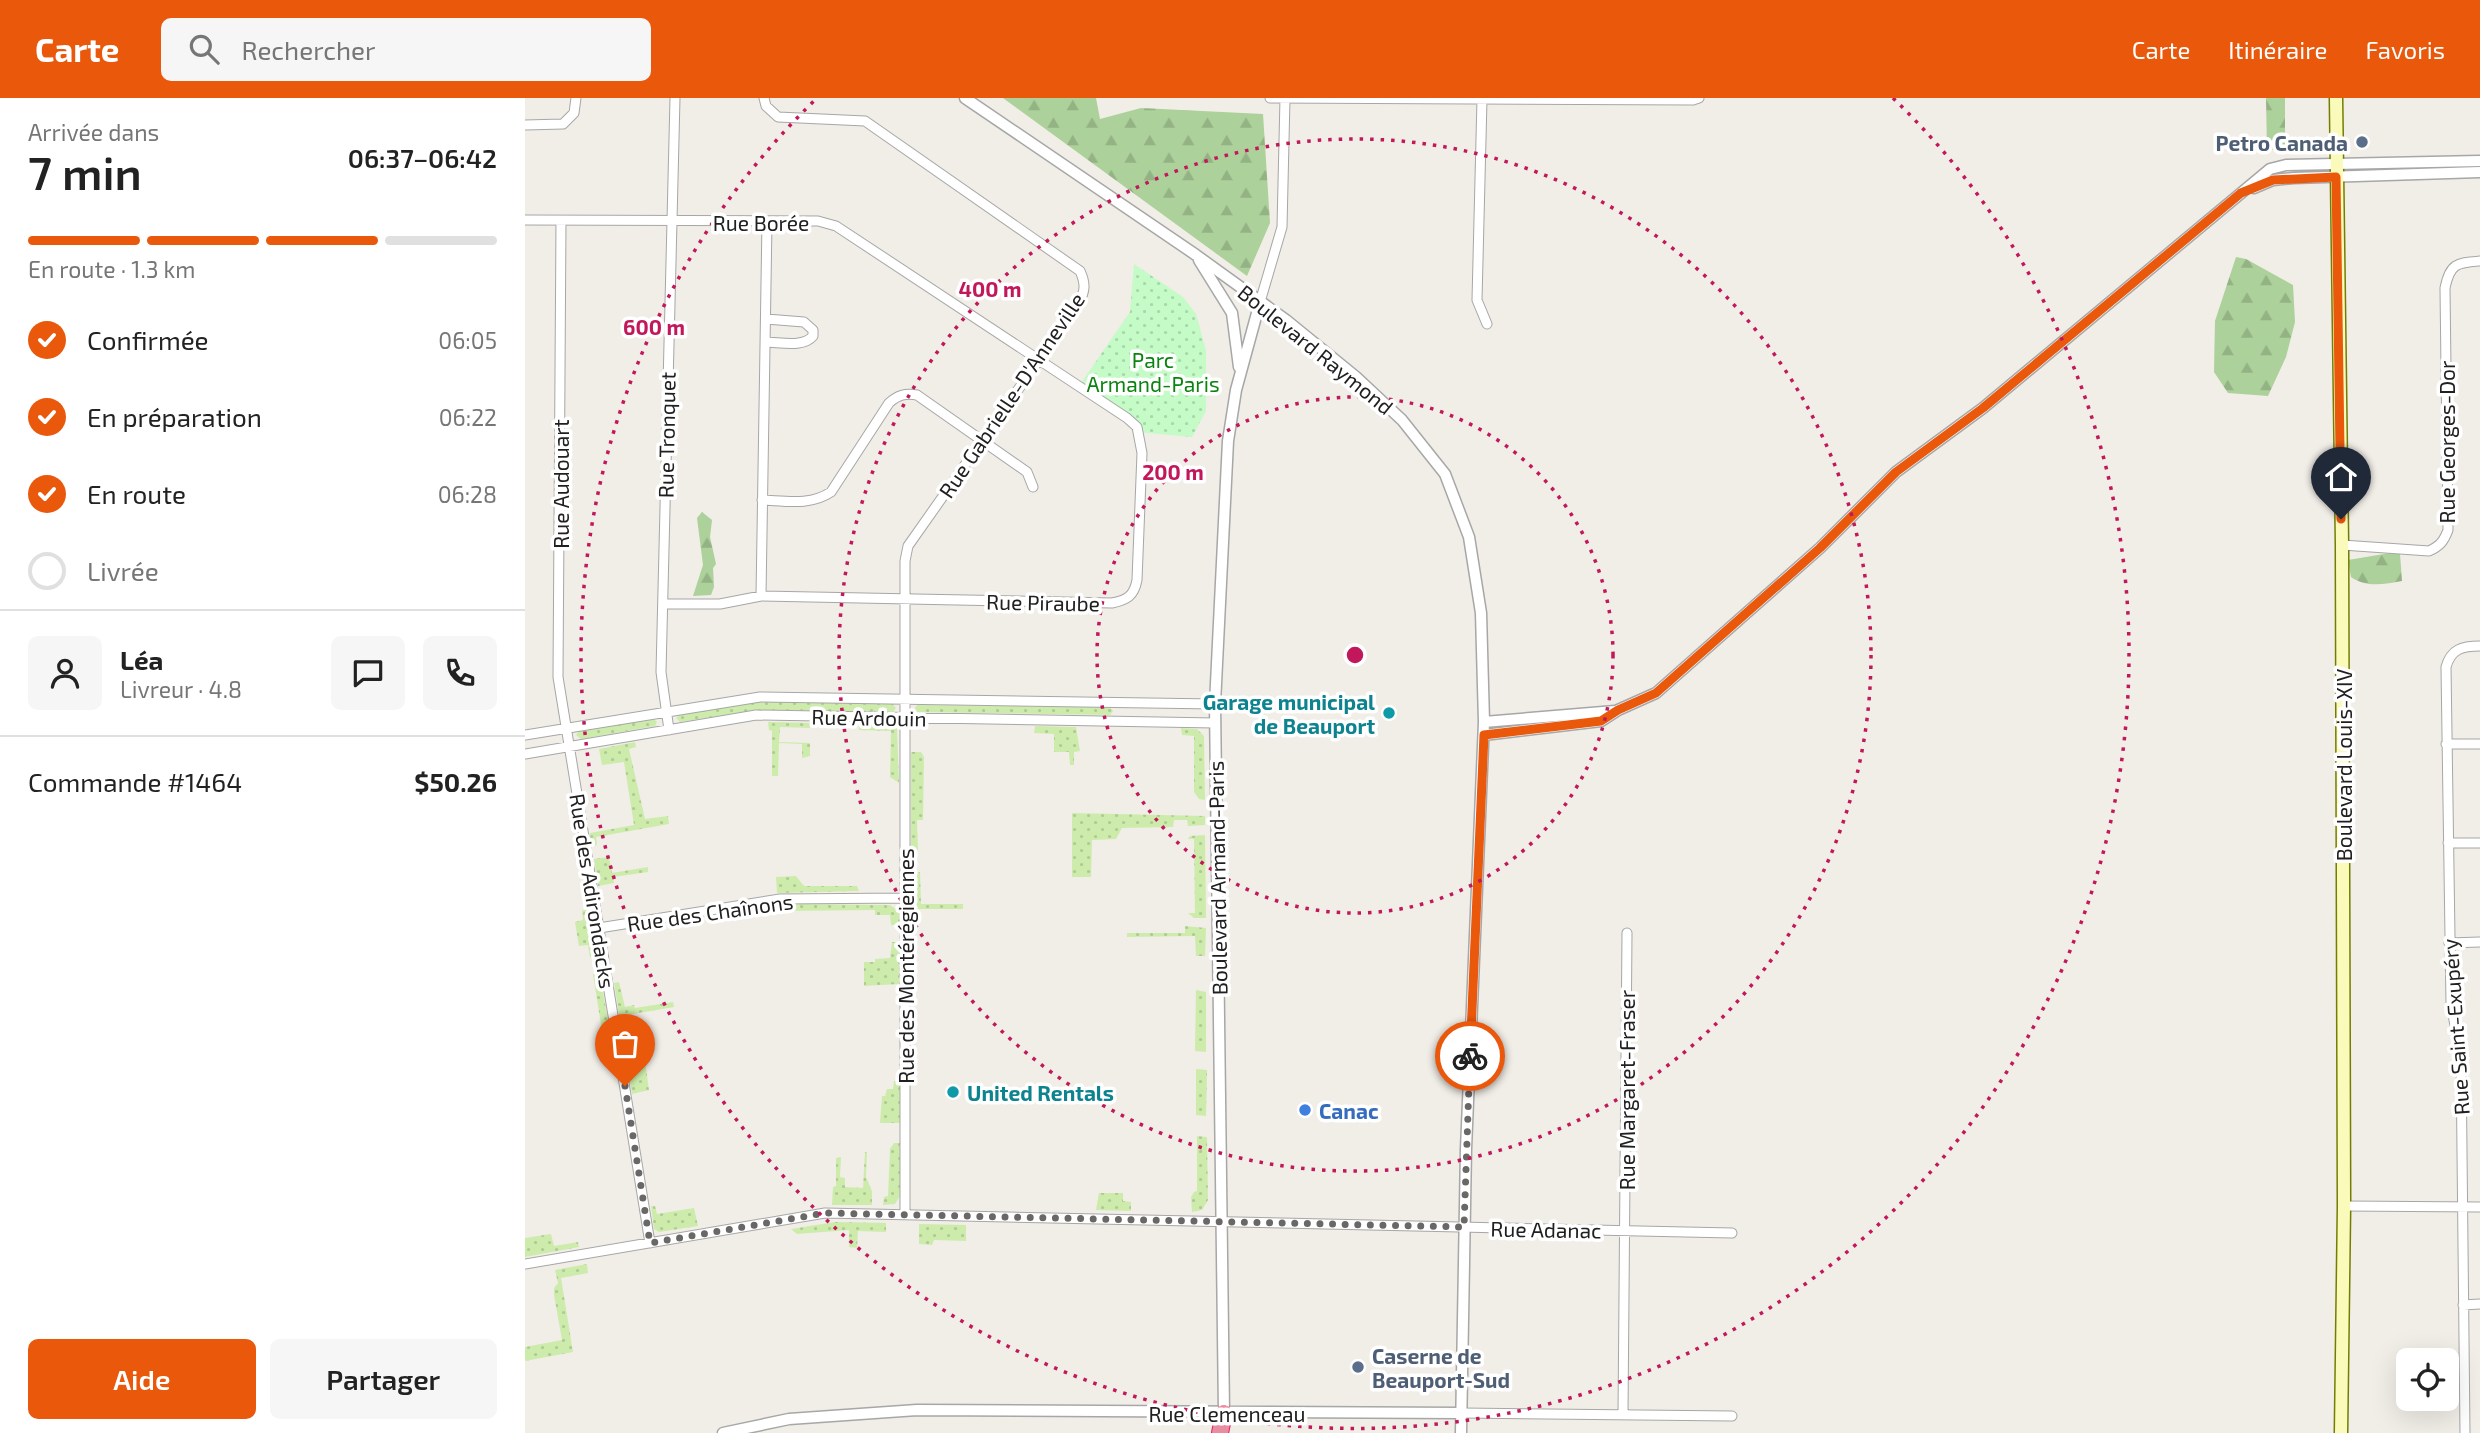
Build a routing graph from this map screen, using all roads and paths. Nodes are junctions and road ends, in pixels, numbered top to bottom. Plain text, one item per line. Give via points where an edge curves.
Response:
1 (576, 98) edge
2 (675, 98) edge
3 (764, 98) edge
4 (964, 98) edge
5 (1270, 98) edge
6 (1285, 98) edge
7 (1699, 98) edge
8 (2336, 98) edge
9 (1482, 99) edge
10 (525, 125) edge
11 (2480, 161) edge
12 (2336, 171) junction
13 (2480, 172) edge
14 (525, 220) edge
15 (562, 221) junction
16 (767, 221) junction
17 (671, 222) junction
18 (1196, 255) junction
19 (2480, 261) edge
20 (1260, 302) junction
21 (766, 320) junction
22 (1487, 324) dead end
23 (765, 342) junction
24 (1039, 360) junction
25 (1240, 376) junction
26 (982, 441) junction
27 (1033, 487) dead end
28 (762, 500) junction
29 (2342, 545) junction
30 (761, 596) junction
31 (904, 599) junction
32 (663, 604) junction
33 (2480, 646) edge
34 (905, 699) junction
35 (1215, 704) junction
36 (1618, 710) junction
37 (666, 712) junction
38 (905, 718) junction
39 (1484, 722) junction
40 (1215, 723) junction
41 (566, 728) junction
42 (669, 730) junction
43 (525, 735) edge
44 (1484, 735) junction
45 (2446, 744) junction
46 (2480, 744) edge
47 (569, 747) junction
48 (525, 754) edge
49 (2448, 843) junction
50 (2480, 843) edge
51 (904, 898) junction
52 (599, 928) junction
53 (1626, 933) dead end
54 (2449, 943) junction
55 (2480, 943) edge
56 (2344, 1206) junction
57 (2462, 1207) junction
58 (2480, 1207) edge
59 (905, 1214) junction
60 (1220, 1222) junction
61 (1464, 1227) junction
62 (1625, 1231) junction
63 (1732, 1233) dead end
64 (650, 1243) junction
65 (525, 1264) edge
66 (2463, 1304) junction
67 (2480, 1304) edge
68 (1224, 1413) junction
69 (1461, 1413) junction
70 (1623, 1415) junction
71 (1732, 1416) dead end
72 (723, 1433) edge
73 (1222, 1433) edge
74 (1461, 1433) edge
75 (2341, 1433) edge
76 (2465, 1433) edge

1 - 10 street via 574,113 563,124
2 - 17 street, Rue Tronquet
3 - 24 street, Rue Gabrielle-D'Anneville via 778,117 865,121 1080,271 1083,295
4 - 18 street, Boulevard Raymond
5 - 6 street
6 - 9 street
6 - 20 street, Boulevard Armand-Paris via 1282,227
7 - 9 street
8 - 12 main road, Boulevard Louis-XIV
9 - 22 street via 1477,300
11 - 12 street
12 - 13 street
12 - 29 main road, Boulevard Louis-XIV
12 - 36 street via 2273,180 2241,193 1983,408 1896,472 1820,548 1656,693
14 - 15 street, Rue Borée
15 - 17 street, Rue Borée
15 - 41 street, Rue Audouart via 558,677
16 - 17 street, Rue Borée
16 - 21 street
16 - 24 street, Rue Borée via 818,221 836,226
17 - 32 street, Rue Tronquet
18 - 20 street, Boulevard Raymond
18 - 25 street via 1232,313
19 - 29 street, Rue Georges-Dor via 2460,262 2452,268 2445,288 2445,539 2429,551
20 - 25 street, Boulevard Armand-Paris
20 - 39 street, Boulevard Raymond via 1356,377 1402,420 1445,474 1469,537 1481,613
21 - 23 street
21 - 23 street via 804,321 813,336 809,342
23 - 28 street
24 - 26 street, Rue Gabrielle-D'Anneville
24 - 31 street, Rue Piraube via 1137,427 1142,453 1137,580 1131,596 1112,603
25 - 35 street, Boulevard Armand-Paris via 1226,466
26 - 27 street via 1027,472
26 - 28 street via 917,395 901,394 889,404 831,492 806,502
26 - 31 street, Rue Gabrielle-D'Anneville via 908,546
28 - 30 street
29 - 56 main road, Boulevard Louis-XIV
30 - 31 street, Rue Piraube
30 - 32 street, Rue Piraube via 720,604
31 - 34 street, Rue Gabrielle-D'Anneville
32 - 37 street, Rue Tronquet via 661,671
33 - 45 street, Rue Saint-Exupéry via 2466,646 2449,657
34 - 35 street, Rue Ardouin
34 - 37 street, Rue Ardouin via 760,697
34 - 38 street, Rue Gabrielle-D'Anneville
35 - 40 street, Boulevard Armand-Paris
36 - 39 street
36 - 44 street via 1601,721
37 - 41 street, Rue Ardouin
37 - 42 street, Rue Tronquet
38 - 40 street, Rue Ardouin
38 - 42 street, Rue Ardouin via 756,715
38 - 51 street, Rue des Montérégiennes
39 - 44 street, Boulevard Raymond
40 - 60 street, Boulevard Armand-Paris
41 - 43 street, Rue Ardouin
41 - 47 street, Rue Audouart
42 - 47 street, Rue Ardouin
44 - 61 street, Boulevard Raymond
45 - 46 street
45 - 49 street, Rue Saint-Exupéry
47 - 48 street, Rue Ardouin
47 - 52 street, Rue des Adirondacks
49 - 50 street
49 - 54 street, Rue Saint-Exupéry
51 - 52 street, Rue des Chaînons via 779,899
51 - 59 street, Rue des Montérégiennes
52 - 64 street, Rue des Adirondacks
53 - 62 street, Rue Margaret-Fraser
54 - 55 street
54 - 57 street, Rue Saint-Exupéry via 2451,1004 2461,1057
56 - 57 street
56 - 75 main road, Boulevard Louis-XIV
57 - 58 street
57 - 66 street, Rue Saint-Exupéry
59 - 60 street, Rue Adanac
59 - 64 street, Rue Adanac via 825,1213
60 - 61 street, Rue Adanac
60 - 68 street, Boulevard Armand-Paris
61 - 62 street, Rue Adanac
61 - 69 street, Boulevard Raymond
62 - 63 street, Rue Adanac
62 - 70 street, Rue Margaret-Fraser
64 - 65 street, Rue Adanac
66 - 67 street
66 - 76 street, Rue Saint-Exupéry
68 - 69 street, Rue Clemenceau
68 - 72 street, Rue Clemenceau via 917,1409 789,1419
68 - 73 highway
69 - 70 street, Rue Clemenceau
69 - 74 street, Boulevard Raymond
70 - 71 street, Rue Clemenceau

